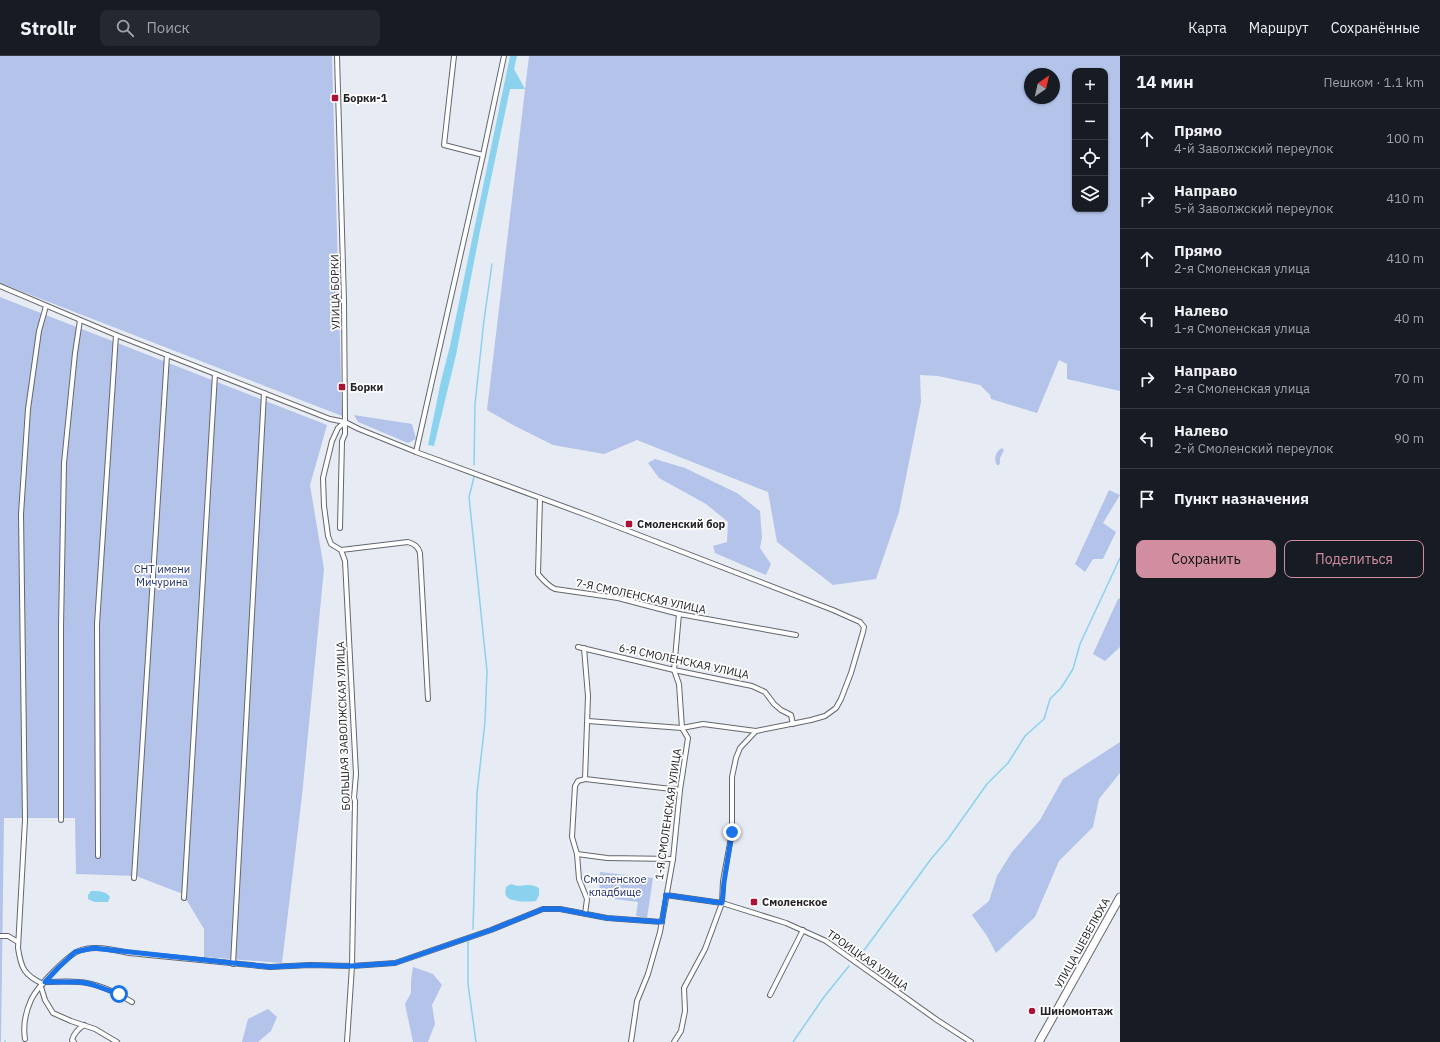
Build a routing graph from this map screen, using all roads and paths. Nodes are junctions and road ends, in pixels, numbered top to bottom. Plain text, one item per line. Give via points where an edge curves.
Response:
1 (337, 56) edge
2 (454, 56) edge
3 (504, 56) edge
4 (483, 155) junction
5 (0, 286) edge
6 (46, 306) junction
7 (80, 320) junction
8 (116, 335) junction
9 (167, 355) junction
10 (215, 374) junction
11 (264, 392) junction
12 (345, 422) junction
13 (416, 452) junction
14 (540, 498) junction
15 (340, 528) dead end
16 (341, 550) junction
17 (679, 614) junction
18 (796, 635) dead end
19 (578, 647) dead end
20 (584, 648) junction
21 (674, 670) junction
22 (428, 698) dead end
23 (588, 721) junction
24 (793, 724) junction
25 (682, 728) junction
26 (756, 731) junction
27 (585, 779) junction
28 (680, 790) junction
29 (61, 820) dead end
30 (577, 854) junction
31 (98, 856) dead end
32 (673, 859) junction
33 (134, 878) dead end
34 (666, 895) junction
35 (1120, 897) edge
36 (184, 898) dead end
37 (722, 903) junction
38 (586, 914) junction
39 (662, 922) junction
40 (804, 930) junction
41 (0, 936) edge
42 (18, 942) junction
43 (233, 964) junction
44 (352, 966) junction
45 (43, 984) junction
46 (770, 995) dead end
47 (132, 1002) dead end
48 (84, 1025) junction
49 (25, 1038) dead end
50 (74, 1042) edge
51 (117, 1042) edge
52 (347, 1042) edge
53 (631, 1042) edge
54 (674, 1042) edge
55 (971, 1042) edge
56 (1039, 1042) edge

1 - 12 street, УЛИЦА БОРКИ
2 - 4 street via 444,145
3 - 4 street
4 - 13 street
5 - 6 street
6 - 7 street
6 - 42 street via 39,331 28,409 21,514 25,820
7 - 8 street
7 - 29 street via 74,353 64,463 60,627
8 - 9 street
8 - 31 street via 97,624
9 - 10 street
9 - 33 street
10 - 11 street
10 - 36 street
11 - 12 street via 330,419
11 - 43 street
12 - 13 street
12 - 15 street, УЛИЦА БОРКИ via 342,441
12 - 16 street via 338,428 332,441 323,478 328,536 331,544
13 - 14 street
14 - 17 street, 7-Я СМОЛЕНСКАЯ УЛИЦА via 538,574 543,580 555,589 618,598
14 - 24 street via 860,622 864,627 863,632 851,673 836,708 825,716
16 - 22 street via 408,542 418,548
16 - 44 street, БОЛЬШАЯ ЗАВОЛЖСКАЯ УЛИЦА via 345,561 356,774
17 - 18 street, 7-Я СМОЛЕНСКАЯ УЛИЦА
17 - 21 street
19 - 20 street, 6-Я СМОЛЕНСКАЯ УЛИЦА
20 - 21 street, 6-Я СМОЛЕНСКАЯ УЛИЦА
20 - 23 street
21 - 24 street, 6-Я СМОЛЕНСКАЯ УЛИЦА via 752,686 765,692 774,704 791,715
21 - 25 street, 1-Я СМОЛЕНСКАЯ УЛИЦА via 679,684
23 - 25 street
23 - 27 street
24 - 26 street
25 - 26 street via 703,724
25 - 28 street, 1-Я СМОЛЕНСКАЯ УЛИЦА via 688,738
26 - 37 street via 740,748 733,771 732,832
27 - 28 street
27 - 30 street via 578,780 575,786 572,837
28 - 32 street, 1-Я СМОЛЕНСКАЯ УЛИЦА
30 - 32 street via 607,858
30 - 38 street via 579,879 587,899
32 - 34 street, 1-Я СМОЛЕНСКАЯ УЛИЦА
34 - 37 street, ТРОИЦКАЯ УЛИЦА
34 - 39 street, 1-Я СМОЛЕНСКАЯ УЛИЦА
35 - 56 main road, УЛИЦА ШЕВЕЛЮХА
37 - 40 street, ТРОИЦКАЯ УЛИЦА
37 - 54 street via 705,949 684,988 686,1011 681,1031
38 - 39 street
38 - 44 street via 543,909 395,963
39 - 53 street, 1-Я СМОЛЕНСКАЯ УЛИЦА via 652,961 637,1001
40 - 46 street
40 - 55 street, ТРОИЦКАЯ УЛИЦА via 826,941
41 - 42 street via 8,936
42 - 45 street via 25,972
43 - 44 street via 270,967
43 - 45 street via 93,948 75,952
44 - 52 street, БОЛЬШАЯ ЗАВОЛЖСКАЯ УЛИЦА
45 - 47 street via 91,984 119,994
45 - 48 street via 45,1000 53,1013
45 - 49 street via 31,999 27,1010
48 - 50 street via 73,1035
48 - 51 street

